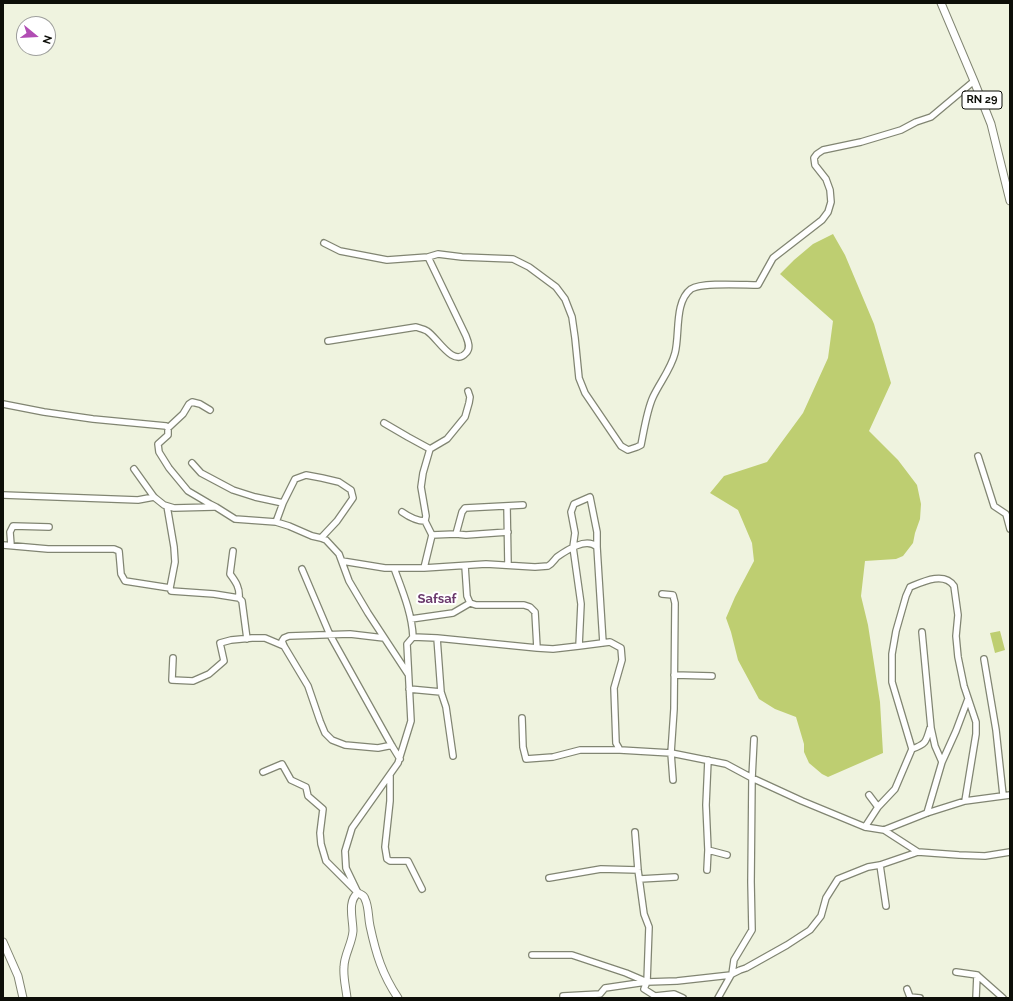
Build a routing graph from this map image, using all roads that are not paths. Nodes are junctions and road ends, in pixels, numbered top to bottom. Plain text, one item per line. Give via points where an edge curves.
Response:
1 (941, 3) edge
2 (974, 81) junction
3 (1010, 201) edge
4 (324, 243) dead end
5 (428, 256) junction
6 (328, 341) dead end
7 (468, 391) dead end
8 (3, 404) edge
9 (210, 410) dead end
10 (384, 423) dead end
11 (168, 428) junction
12 (430, 449) junction
13 (978, 456) dead end
14 (192, 463) dead end
15 (134, 469) dead end
16 (3, 495) edge
17 (154, 497) junction
18 (283, 503) junction
19 (523, 505) dead end
20 (167, 506) junction
21 (507, 506) junction
22 (216, 507) junction
23 (402, 512) dead end
24 (425, 521) junction
25 (276, 522) junction
26 (49, 527) dead end
27 (1010, 529) edge
28 (508, 532) junction
29 (456, 534) junction
30 (432, 535) junction
31 (321, 538) junction
32 (3, 545) edge
33 (11, 545) junction
34 (573, 547) junction
35 (598, 547) junction
36 (233, 551) dead end
37 (342, 561) junction
38 (508, 565) junction
39 (465, 566) junction
40 (394, 568) junction
41 (424, 568) junction
42 (302, 569) dead end
43 (170, 588) junction
44 (662, 594) dead end
45 (239, 598) junction
46 (470, 603) junction
47 (411, 619) junction
48 (922, 632) dead end
49 (330, 635) junction
50 (413, 637) junction
51 (384, 638) junction
52 (437, 638) junction
53 (247, 639) junction
54 (603, 643) junction
55 (284, 646) junction
56 (579, 646) junction
57 (536, 648) junction
58 (173, 658) dead end
59 (984, 659) dead end
60 (408, 674) junction
61 (674, 675) junction
62 (712, 676) dead end
63 (409, 689) junction
64 (441, 692) junction
65 (968, 699) junction
66 (522, 718) dead end
67 (931, 728) junction
68 (754, 740) dead end
69 (392, 746) junction
70 (912, 749) junction
71 (620, 750) junction
72 (671, 753) junction
73 (453, 756) dead end
74 (400, 759) junction
75 (708, 760) junction
76 (942, 762) junction
77 (263, 772) dead end
78 (390, 775) junction
79 (752, 778) junction
80 (673, 780) dead end
81 (1010, 794) edge
82 (869, 795) dead end
83 (1003, 795) junction
84 (965, 801) junction
85 (878, 807) junction
86 (927, 812) junction
87 (865, 827) junction
88 (884, 830) junction
89 (635, 832) dead end
90 (708, 850) junction
91 (918, 852) junction
92 (1010, 852) edge
93 (727, 855) dead end
94 (880, 865) junction
95 (638, 870) junction
96 (707, 870) dead end
97 (675, 877) dead end
98 (550, 878) dead end
99 (640, 879) junction
100 (422, 889) dead end
101 (358, 893) junction
102 (886, 906) dead end
103 (3, 942) edge
104 (532, 955) dead end
105 (956, 972) dead end
106 (731, 974) junction
107 (977, 975) junction
108 (647, 982) junction
109 (907, 989) dead end
110 (563, 996) dead end
111 (22, 998) edge
112 (347, 998) edge
113 (398, 998) edge
114 (683, 998) edge
115 (718, 998) edge
116 (920, 998) edge
117 (976, 998) edge
118 (1003, 998) edge

1 - 2 main road, RN 29
2 - 3 main road, RN 29 via 991,124
2 - 5 street via 931,117 901,130 823,150 817,154 814,158 815,164 826,179 830,190 831,202 828,212 822,220 773,258 758,285 704,285 692,288 686,294 680,310 675,353 652,399 641,445 628,450 622,446 585,393 579,378 572,317 565,299 556,287 529,267 512,259 438,254
4 - 5 street via 340,251 387,260
5 - 6 street via 469,344 465,355 458,357 449,354 428,332 416,327
7 - 12 street via 470,397 464,416 447,439
8 - 11 street via 92,419
9 - 11 street via 192,402
10 - 12 street
11 - 22 street via 168,435 158,444 159,452 188,491
12 - 24 street via 421,487
13 - 27 street via 994,506 1006,514
14 - 18 street via 201,473 233,490
15 - 17 street
16 - 17 street via 138,500
17 - 20 street
18 - 25 street
18 - 31 street via 295,479 306,476 338,482 351,490 353,498 338,521
19 - 21 street
20 - 22 street
20 - 43 street via 175,562
21 - 28 street
21 - 29 street via 465,508
22 - 25 street via 236,519
23 - 24 street
24 - 30 street
25 - 31 street
26 - 33 street via 13,526 10,532
28 - 29 street
28 - 38 street
29 - 30 street
30 - 41 street
31 - 37 street via 339,554
32 - 33 street
33 - 43 street via 48,549 114,549 120,551 121,574 125,581
34 - 35 street via 586,543
34 - 35 street via 575,533 571,512 574,504 590,497
34 - 38 street via 548,566
34 - 56 street via 581,604
35 - 54 street
36 - 45 street via 230,574 238,585
37 - 40 street
37 - 51 street via 349,581
38 - 39 street
39 - 41 street
39 - 46 street via 467,596
40 - 41 street
40 - 47 street
42 - 49 street
43 - 45 street via 171,591
44 - 61 street via 673,595 675,603
45 - 53 street via 242,601
46 - 47 street via 453,613
46 - 57 street via 530,607 535,612
47 - 50 street
48 - 67 street
49 - 51 street via 350,634
49 - 55 street via 289,636 282,641
49 - 69 street
50 - 52 street
50 - 60 street via 407,644
51 - 60 street
52 - 57 street
52 - 64 street
53 - 55 street via 265,638
53 - 58 street via 220,643 224,661 209,674 193,681 172,680
54 - 56 street
54 - 71 street via 610,642 621,648 622,660 614,688 616,743
55 - 69 street via 308,686 325,733 332,740 345,745 371,748
56 - 57 street
59 - 83 street via 996,730
60 - 63 street
61 - 62 street
61 - 72 street
63 - 64 street
63 - 74 street via 411,721
64 - 73 street via 446,707
65 - 70 street via 958,657 958,615 954,586 939,578 910,587 896,631 892,654 892,682
65 - 76 street
65 - 84 street via 976,722 976,734
66 - 71 street via 526,760 580,750
67 - 70 street via 923,744
67 - 76 street
68 - 79 street
69 - 74 street
70 - 85 street via 895,789
71 - 72 street
72 - 75 street
72 - 80 street
74 - 78 street
75 - 79 street via 726,764
75 - 90 street
76 - 86 street
77 - 101 street via 282,764 291,780 306,787 308,796 323,809 320,833 326,861
78 - 100 street via 385,847 387,859 408,861
78 - 101 street via 352,828 345,851 346,868
79 - 87 street
79 - 106 street via 752,930 734,960
81 - 83 street
82 - 85 street
83 - 84 street
84 - 86 street
85 - 87 street
86 - 88 street
87 - 88 street
88 - 91 street
89 - 95 street
90 - 93 street
90 - 96 street
91 - 92 street via 985,856
91 - 94 street
94 - 102 street
94 - 106 street via 838,879 826,898 820,916 810,930 787,946
95 - 98 street via 601,869
95 - 99 street
97 - 99 street
99 - 108 street via 648,927
101 - 112 main road via 353,901 352,933 344,967
101 - 113 main road via 366,900 373,942 380,964
103 - 111 main road via 18,976
104 - 108 street via 572,955
105 - 107 street
106 - 108 street
106 - 115 street
107 - 117 street
107 - 118 street
108 - 110 street via 605,988 600,994
108 - 114 street via 644,989 655,996 674,994
109 - 116 street via 910,997

